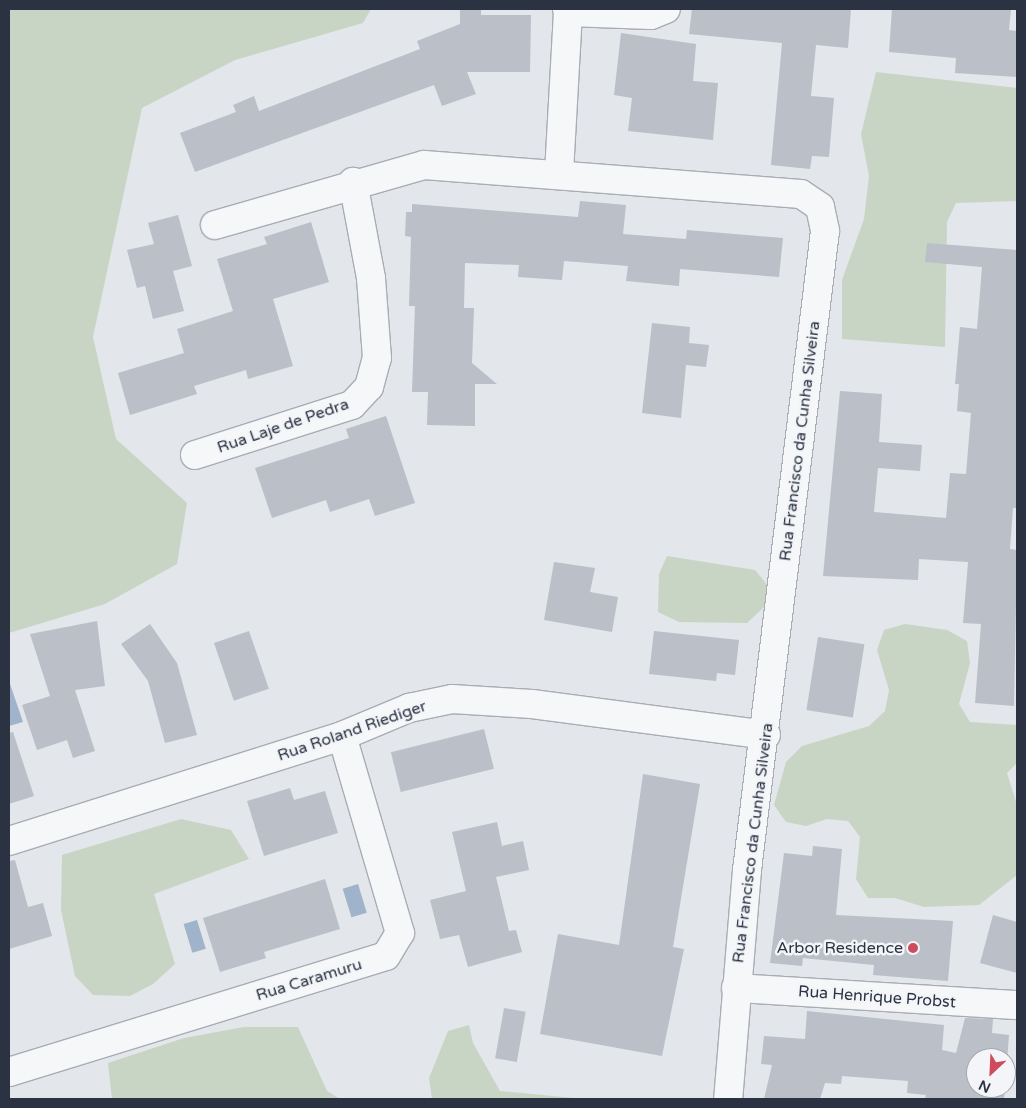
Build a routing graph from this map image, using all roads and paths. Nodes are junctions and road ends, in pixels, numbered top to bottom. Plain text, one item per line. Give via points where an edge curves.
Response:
1 (666, 9) edge
2 (568, 11) edge
3 (559, 173) junction
4 (352, 182) junction
5 (215, 225) dead end
6 (195, 455) dead end
7 (766, 734) junction
8 (342, 736) junction
9 (9, 841) edge
10 (736, 988) junction
11 (1017, 1006) edge
12 (9, 1072) edge
13 (728, 1099) edge

1 - 2 street via 651,15
2 - 3 street
3 - 4 street via 424,165
3 - 7 street, Rua Francisco da Cunha Silveira via 801,194 820,207 824,231
4 - 5 street
4 - 6 street, Rua Laje de Pedra via 371,278 377,358 369,387 352,405
7 - 8 street, Rua Roland Riediger via 532,704 452,699 409,708
7 - 10 street, Rua Francisco da Cunha Silveira
8 - 9 street, Rua Roland Riediger
8 - 12 street, Rua Caramuru via 400,933 386,956
10 - 11 street, Rua Henrique Probst
10 - 13 street, Rua Francisco da Cunha Silveira

